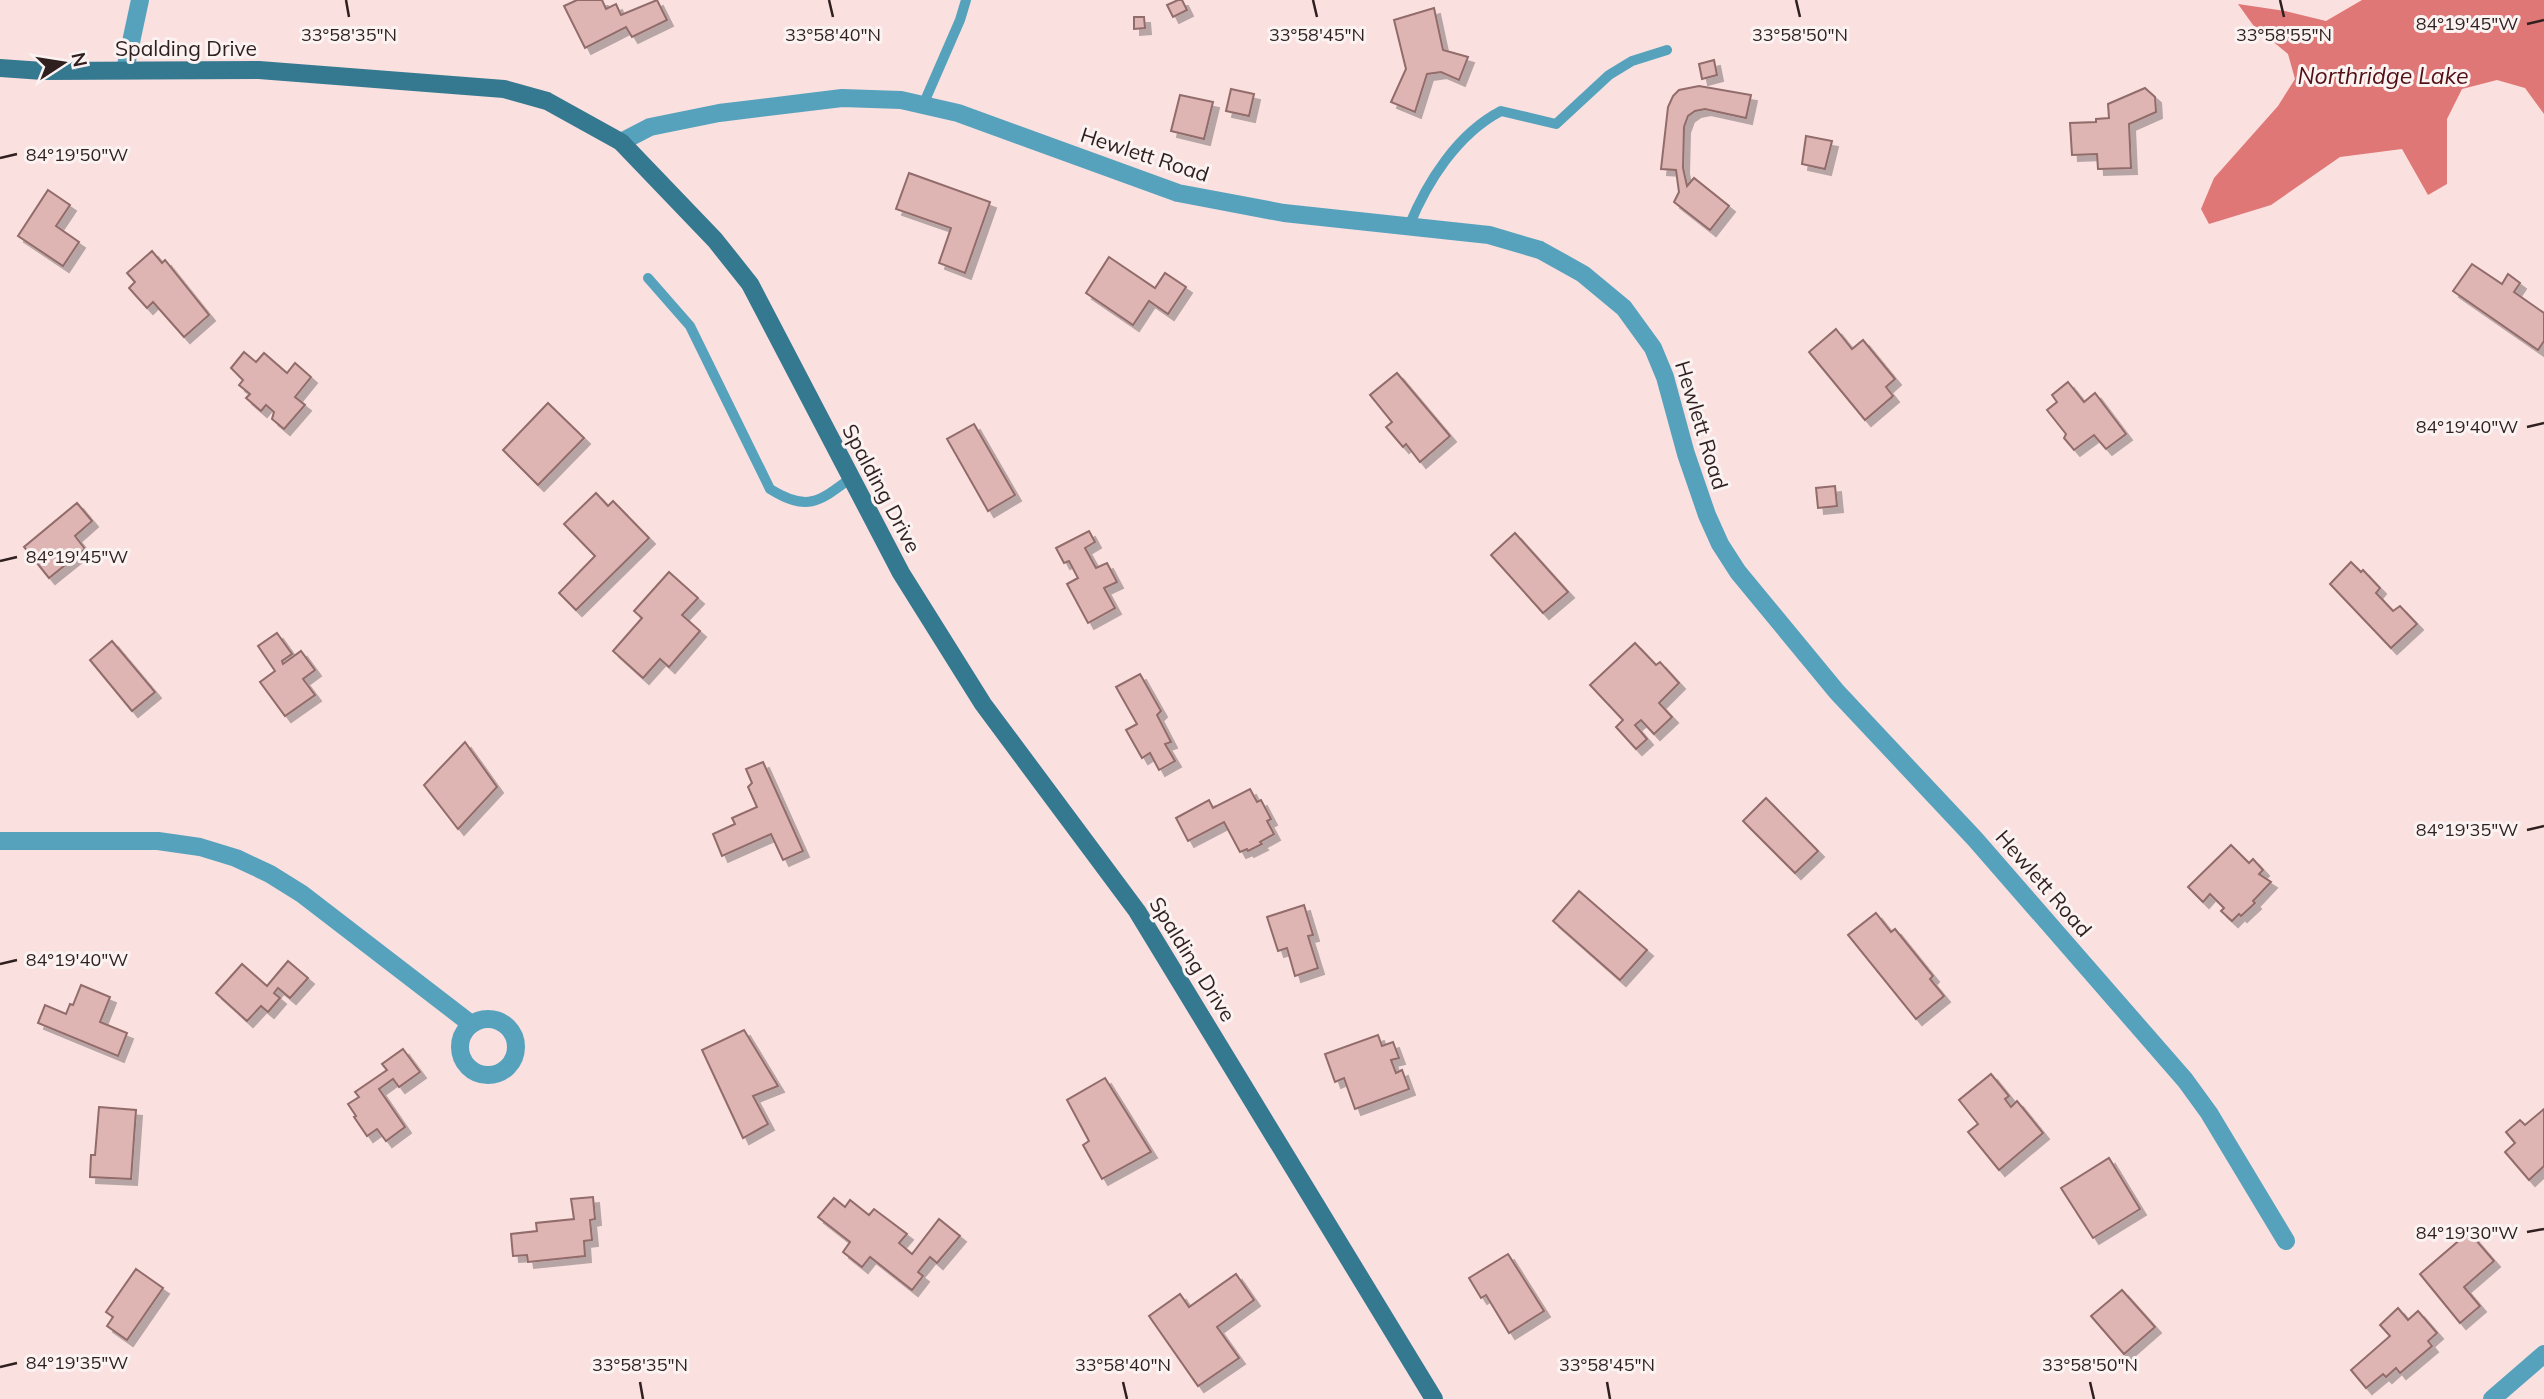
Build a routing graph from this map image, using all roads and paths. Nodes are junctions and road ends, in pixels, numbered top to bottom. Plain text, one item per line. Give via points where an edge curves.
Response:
1 (140, 0) edge
2 (965, 0) edge
3 (1667, 50) dead end
4 (0, 68) edge
5 (125, 70) junction
6 (923, 105) junction
7 (621, 142) junction
8 (1409, 226) junction
9 (648, 278) dead end
10 (851, 478) junction
11 (0, 841) edge
12 (471, 1024) dead end
13 (2286, 1241) dead end
14 (2544, 1354) edge
15 (1434, 1399) edge
16 (2493, 1399) edge

1 - 5 street
2 - 6 lane
3 - 8 lane via 1632,61 1609,75 1556,124 1502,111 1482,121 1423,192
4 - 5 street, Spalding Drive
5 - 7 street, Spalding Drive via 259,70 504,89 547,101
6 - 7 street, Hewlett Road via 842,98 719,113 650,127
6 - 8 street, Hewlett Road via 958,113 1178,193 1284,213
7 - 10 street, Spalding Drive via 715,240 750,284
8 - 13 street, Hewlett Road via 1489,235 1540,250 1583,274 1624,308 1653,348 1707,515 1738,572 1837,692 1975,839 2185,1080
9 - 10 lane via 690,326 770,489 788,500 815,502
10 - 15 street, Spalding Drive via 901,573 983,704 1137,911
11 - 12 street via 158,841 236,858 302,894
14 - 16 street

